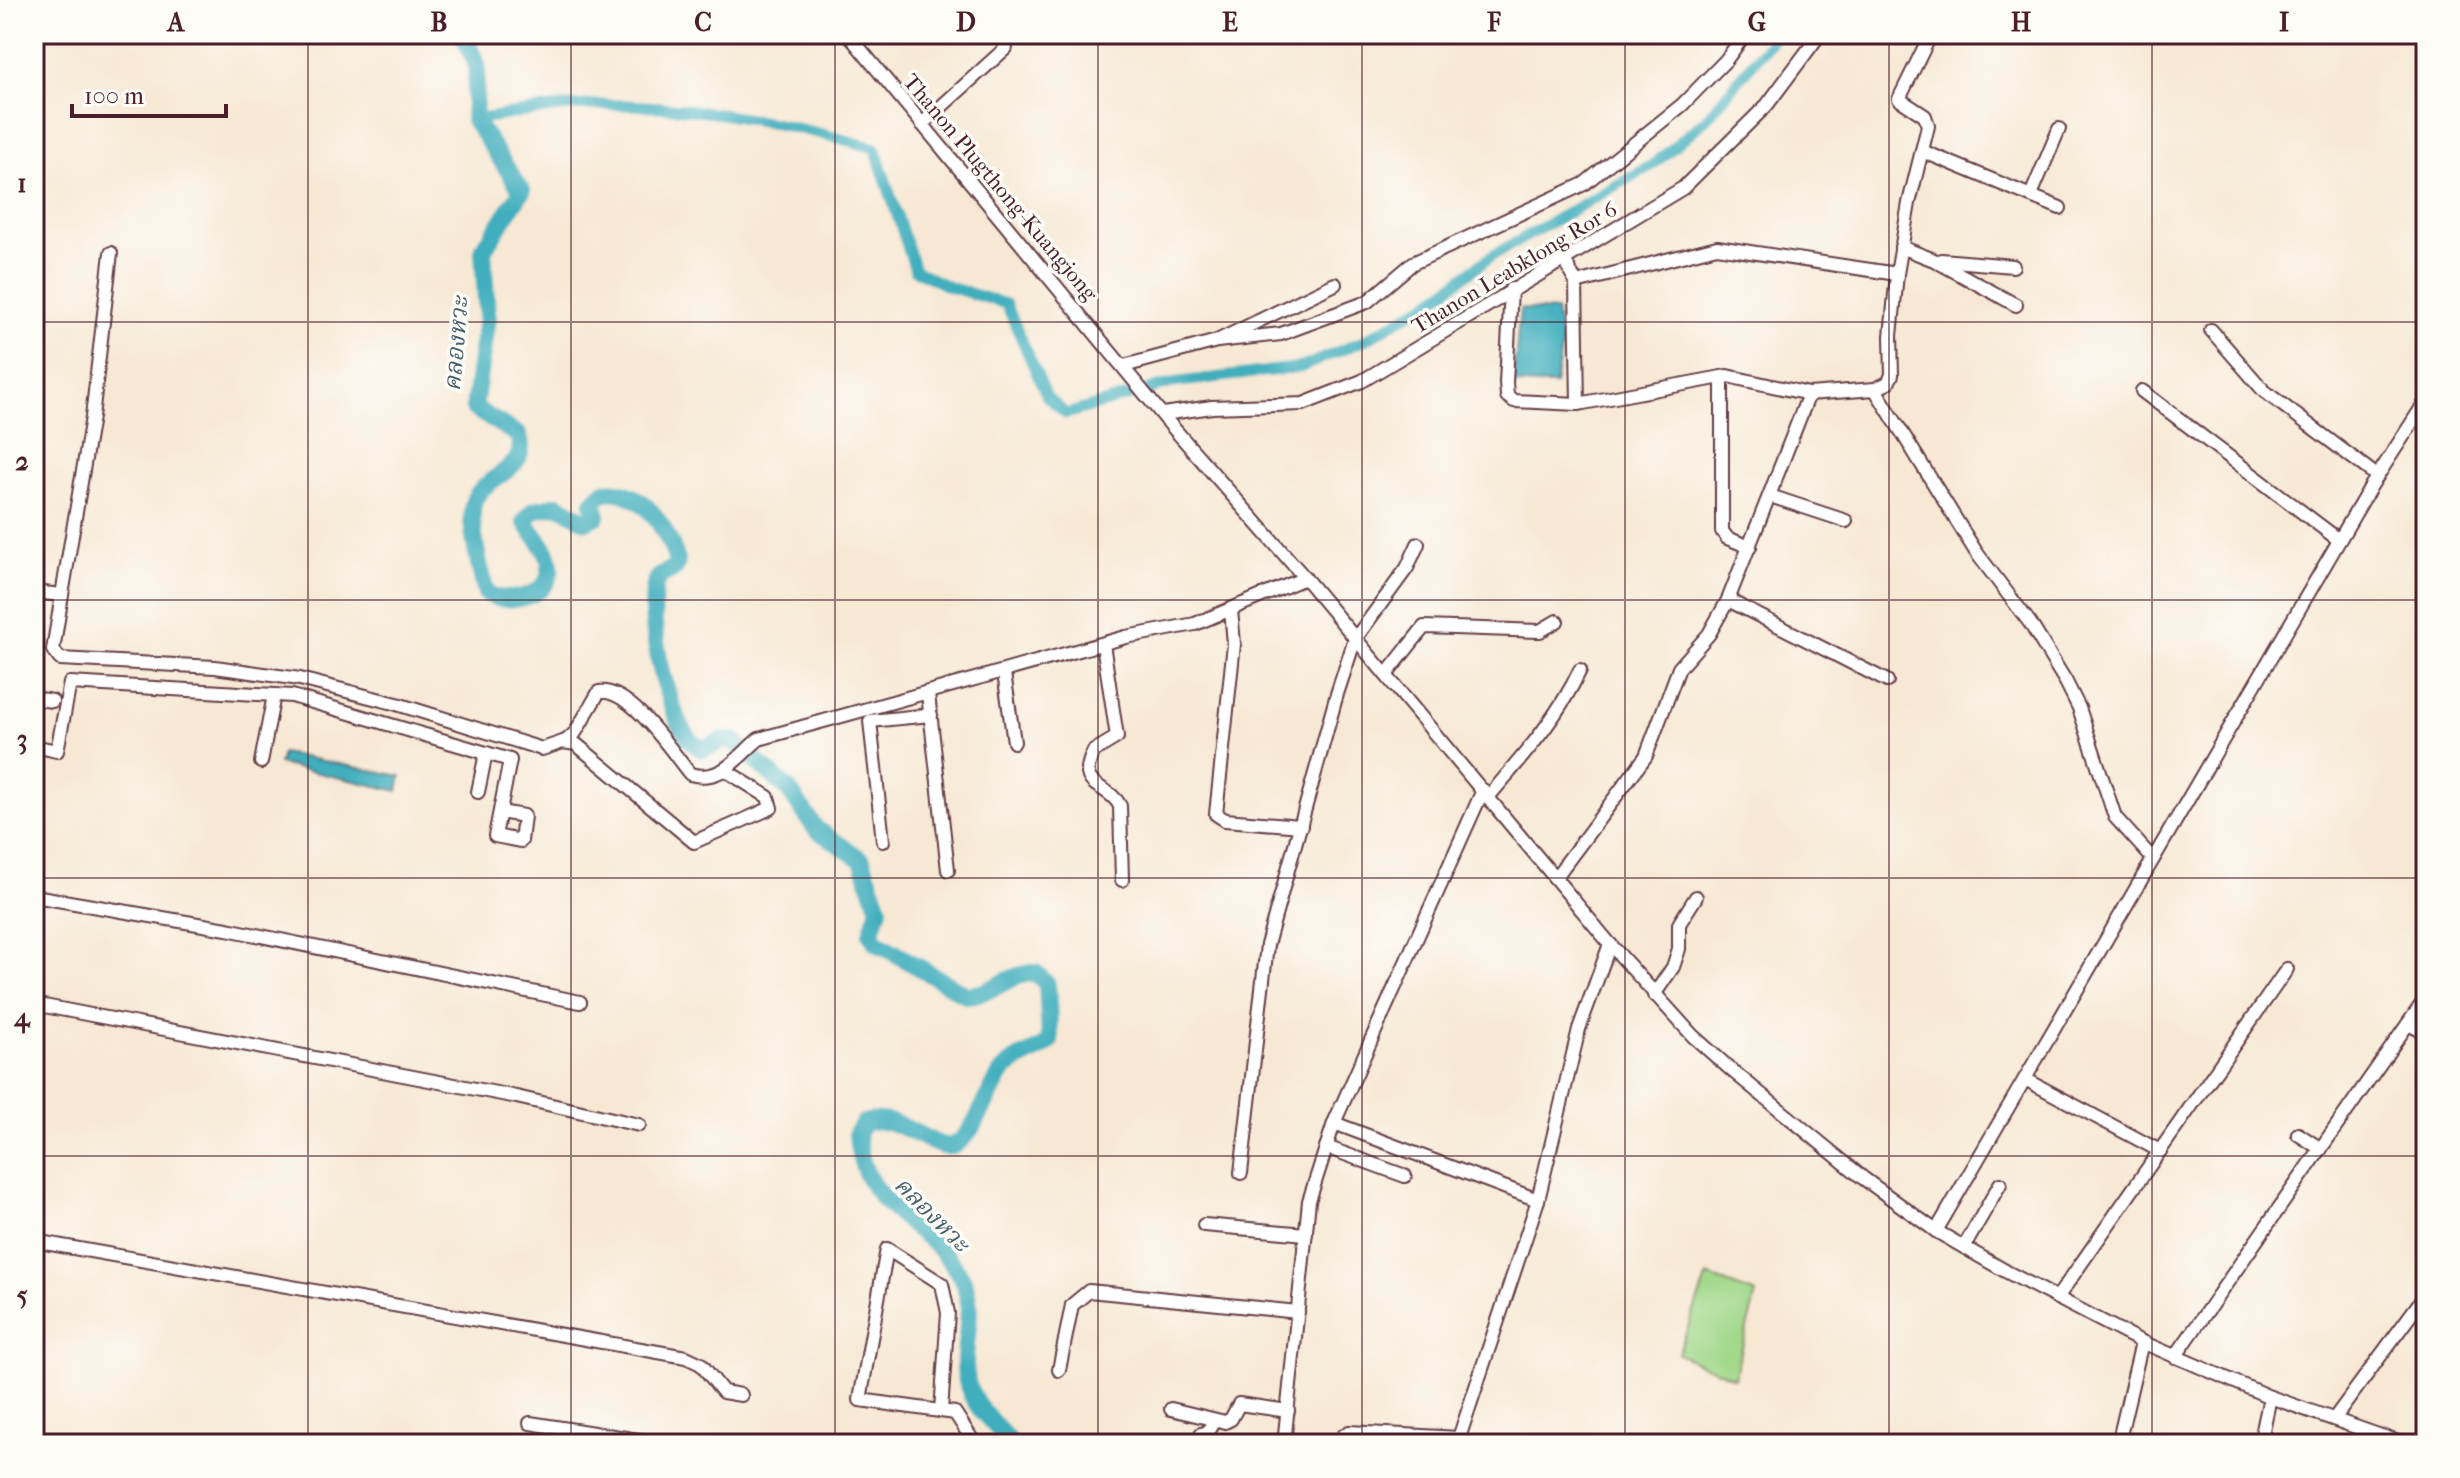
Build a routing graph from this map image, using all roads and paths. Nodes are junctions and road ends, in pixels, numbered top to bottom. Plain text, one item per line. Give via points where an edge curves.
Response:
1 (848, 34) edge
2 (1745, 34) edge
3 (1820, 34) edge
4 (1931, 34) edge
5 (1006, 48) dead end
6 (922, 124) junction
7 (2059, 129) dead end
8 (1922, 151) junction
9 (2031, 195) junction
10 (2060, 208) dead end
11 (1901, 247) junction
12 (111, 253) dead end
13 (1563, 257) junction
14 (1934, 260) junction
15 (2013, 266) dead end
16 (1897, 274) junction
17 (1576, 283) junction
18 (1335, 284) dead end
19 (1511, 289) junction
20 (2016, 305) dead end
21 (2211, 330) dead end
22 (1217, 341) junction
23 (1124, 366) junction
24 (1722, 377) junction
25 (1875, 389) junction
26 (2142, 391) dead end
27 (1809, 394) junction
28 (2426, 401) edge
29 (1578, 404) junction
30 (1163, 414) junction
31 (2377, 476) junction
32 (1770, 496) junction
33 (1846, 521) dead end
34 (2339, 540) junction
35 (1418, 544) dead end
36 (1750, 547) junction
37 (1305, 578) junction
38 (34, 592) edge
39 (62, 595) junction
40 (1728, 600) junction
41 (1231, 610) junction
42 (1557, 621) dead end
43 (1355, 639) junction
44 (1103, 644) junction
45 (1580, 670) dead end
46 (1004, 673) junction
47 (1386, 675) junction
48 (1887, 681) dead end
49 (928, 694) junction
50 (274, 695) junction
51 (34, 698) edge
52 (52, 701) dead end
53 (931, 715) junction
54 (563, 742) junction
55 (1014, 742) dead end
56 (34, 746) edge
57 (486, 753) junction
58 (261, 762) dead end
59 (727, 769) junction
60 (478, 792) dead end
61 (1486, 793) junction
62 (500, 812) dead end
63 (1301, 826) junction
64 (883, 841) dead end
65 (2153, 859) junction
66 (948, 870) dead end
67 (1555, 878) junction
68 (1122, 880) dead end
69 (34, 896) edge
70 (1696, 897) dead end
71 (1610, 944) junction
72 (2287, 969) dead end
73 (1654, 995) junction
74 (2426, 998) edge
75 (580, 1002) dead end
76 (34, 1004) edge
77 (2408, 1024) junction
78 (2426, 1033) edge
79 (2025, 1079) junction
80 (1334, 1123) junction
81 (639, 1125) dead end
82 (2298, 1134) dead end
83 (1326, 1147) junction
84 (1404, 1149) junction
85 (2321, 1149) junction
86 (2160, 1151) junction
87 (1241, 1173) dead end
88 (2000, 1184) dead end
89 (1538, 1200) junction
90 (1204, 1225) dead end
91 (1936, 1231) junction
92 (1306, 1234) junction
93 (34, 1241) edge
94 (1964, 1247) junction
95 (2426, 1294) edge
96 (2057, 1298) junction
97 (1298, 1312) junction
98 (2142, 1342) junction
99 (2175, 1357) junction
100 (1059, 1370) dead end
101 (741, 1395) dead end
102 (2270, 1397) junction
103 (1171, 1409) dead end
104 (941, 1411) junction
105 (1288, 1411) junction
106 (2334, 1419) junction
107 (1214, 1420) junction
108 (530, 1423) dead end
109 (1458, 1441) edge
110 (664, 1444) edge
111 (975, 1444) edge
112 (1201, 1444) edge
113 (1284, 1444) edge
114 (1342, 1444) edge
115 (2118, 1444) edge
116 (2260, 1444) edge
117 (2404, 1444) edge

1 - 6 street, Thanon Plugthong-Kuangjong
2 - 22 street via 1682,105 1584,184 1413,263 1367,302 1281,334
3 - 13 street, Thanon Leabklong Ror 6 via 1782,88 1698,177
4 - 8 street via 1899,99 1927,119
5 - 6 street
6 - 23 street, Thanon Plugthong-Kuangjong
7 - 9 street
8 - 9 street
8 - 11 street
9 - 10 street
11 - 14 street
11 - 16 street
12 - 39 street via 92,417
13 - 17 street
13 - 19 street, Thanon Leabklong Ror 6
14 - 15 street
14 - 20 street
16 - 17 street via 1717,247
16 - 25 street via 1892,375
17 - 29 street
18 - 22 street
19 - 29 street via 1507,396 1514,401
19 - 30 street, Thanon Leabklong Ror 6 via 1362,381 1303,404
21 - 31 street via 2264,391
22 - 23 street
23 - 30 street, Thanon Plugthong-Kuangjong
24 - 27 street
24 - 29 street
24 - 36 street via 1722,531
25 - 27 street
25 - 65 street via 1976,552 2066,682 2115,817
26 - 34 street
27 - 32 street
28 - 31 street
30 - 37 street, Thanon Plugthong-Kuangjong
31 - 34 street
32 - 33 street
32 - 36 street
34 - 65 street
35 - 43 street via 1407,568
36 - 40 street
37 - 41 street
37 - 43 street, Thanon Plugthong-Kuangjong
38 - 39 street
39 - 54 street via 53,650 60,659 257,671 397,704 532,748
40 - 48 street
40 - 67 street via 1709,634 1679,668 1646,756
41 - 44 street via 1185,627
41 - 63 street via 1234,644 1216,814 1225,820
42 - 47 street via 1540,631 1424,627
43 - 47 street, Thanon Plugthong-Kuangjong
43 - 63 street
44 - 46 street
44 - 68 street via 1117,737 1094,751 1089,778 1120,806
45 - 61 street via 1551,725
46 - 49 street
46 - 55 street
47 - 61 street, Thanon Plugthong-Kuangjong
49 - 53 street
49 - 59 street via 753,744
50 - 56 street via 70,683 57,751
50 - 57 street
50 - 58 street
51 - 52 street
53 - 64 street via 870,721
53 - 66 street
54 - 59 street via 575,733 599,692 607,690 631,704 690,774 704,777
54 - 59 street via 576,744 694,842 771,808 768,797
57 - 60 street
57 - 62 street via 510,760
61 - 67 street, Thanon Plugthong-Kuangjong
61 - 80 street
63 - 87 street via 1267,945
65 - 79 street
67 - 71 street, Thanon Plugthong-Kuangjong
69 - 75 street via 242,932
70 - 73 street via 1679,924 1673,967
71 - 73 street, Thanon Plugthong-Kuangjong
71 - 89 street via 1579,1029
72 - 86 street
73 - 91 street, Thanon Plugthong-Kuangjong via 1772,1107
74 - 77 street
76 - 81 street
77 - 78 street
77 - 85 street
79 - 86 street
79 - 91 street
80 - 83 street
80 - 84 street
82 - 85 street
83 - 84 street via 1401,1174
83 - 92 street via 1312,1186
84 - 89 street
85 - 99 street
86 - 96 street
88 - 94 street
89 - 109 street
90 - 92 street
91 - 94 street, Thanon Plugthong-Kuangjong
92 - 97 street
93 - 101 street via 686,1357 701,1364 723,1392
94 - 96 street, Thanon Plugthong-Kuangjong
95 - 106 street
96 - 98 street, Thanon Plugthong-Kuangjong
97 - 100 street via 1089,1291 1072,1305
97 - 105 street
98 - 99 street, Thanon Plugthong-Kuangjong
98 - 115 street
99 - 102 street, Thanon Plugthong-Kuangjong
102 - 106 street, Thanon Plugthong-Kuangjong
102 - 116 street
103 - 107 street
104 - 104 street via 948,1313 942,1284 887,1249 860,1400
104 - 111 street via 955,1413
105 - 107 street via 1239,1404 1229,1421
105 - 113 street
106 - 117 street, Thanon Plugthong-Kuangjong
107 - 112 street via 1201,1434
108 - 110 street
109 - 114 street via 1349,1432

